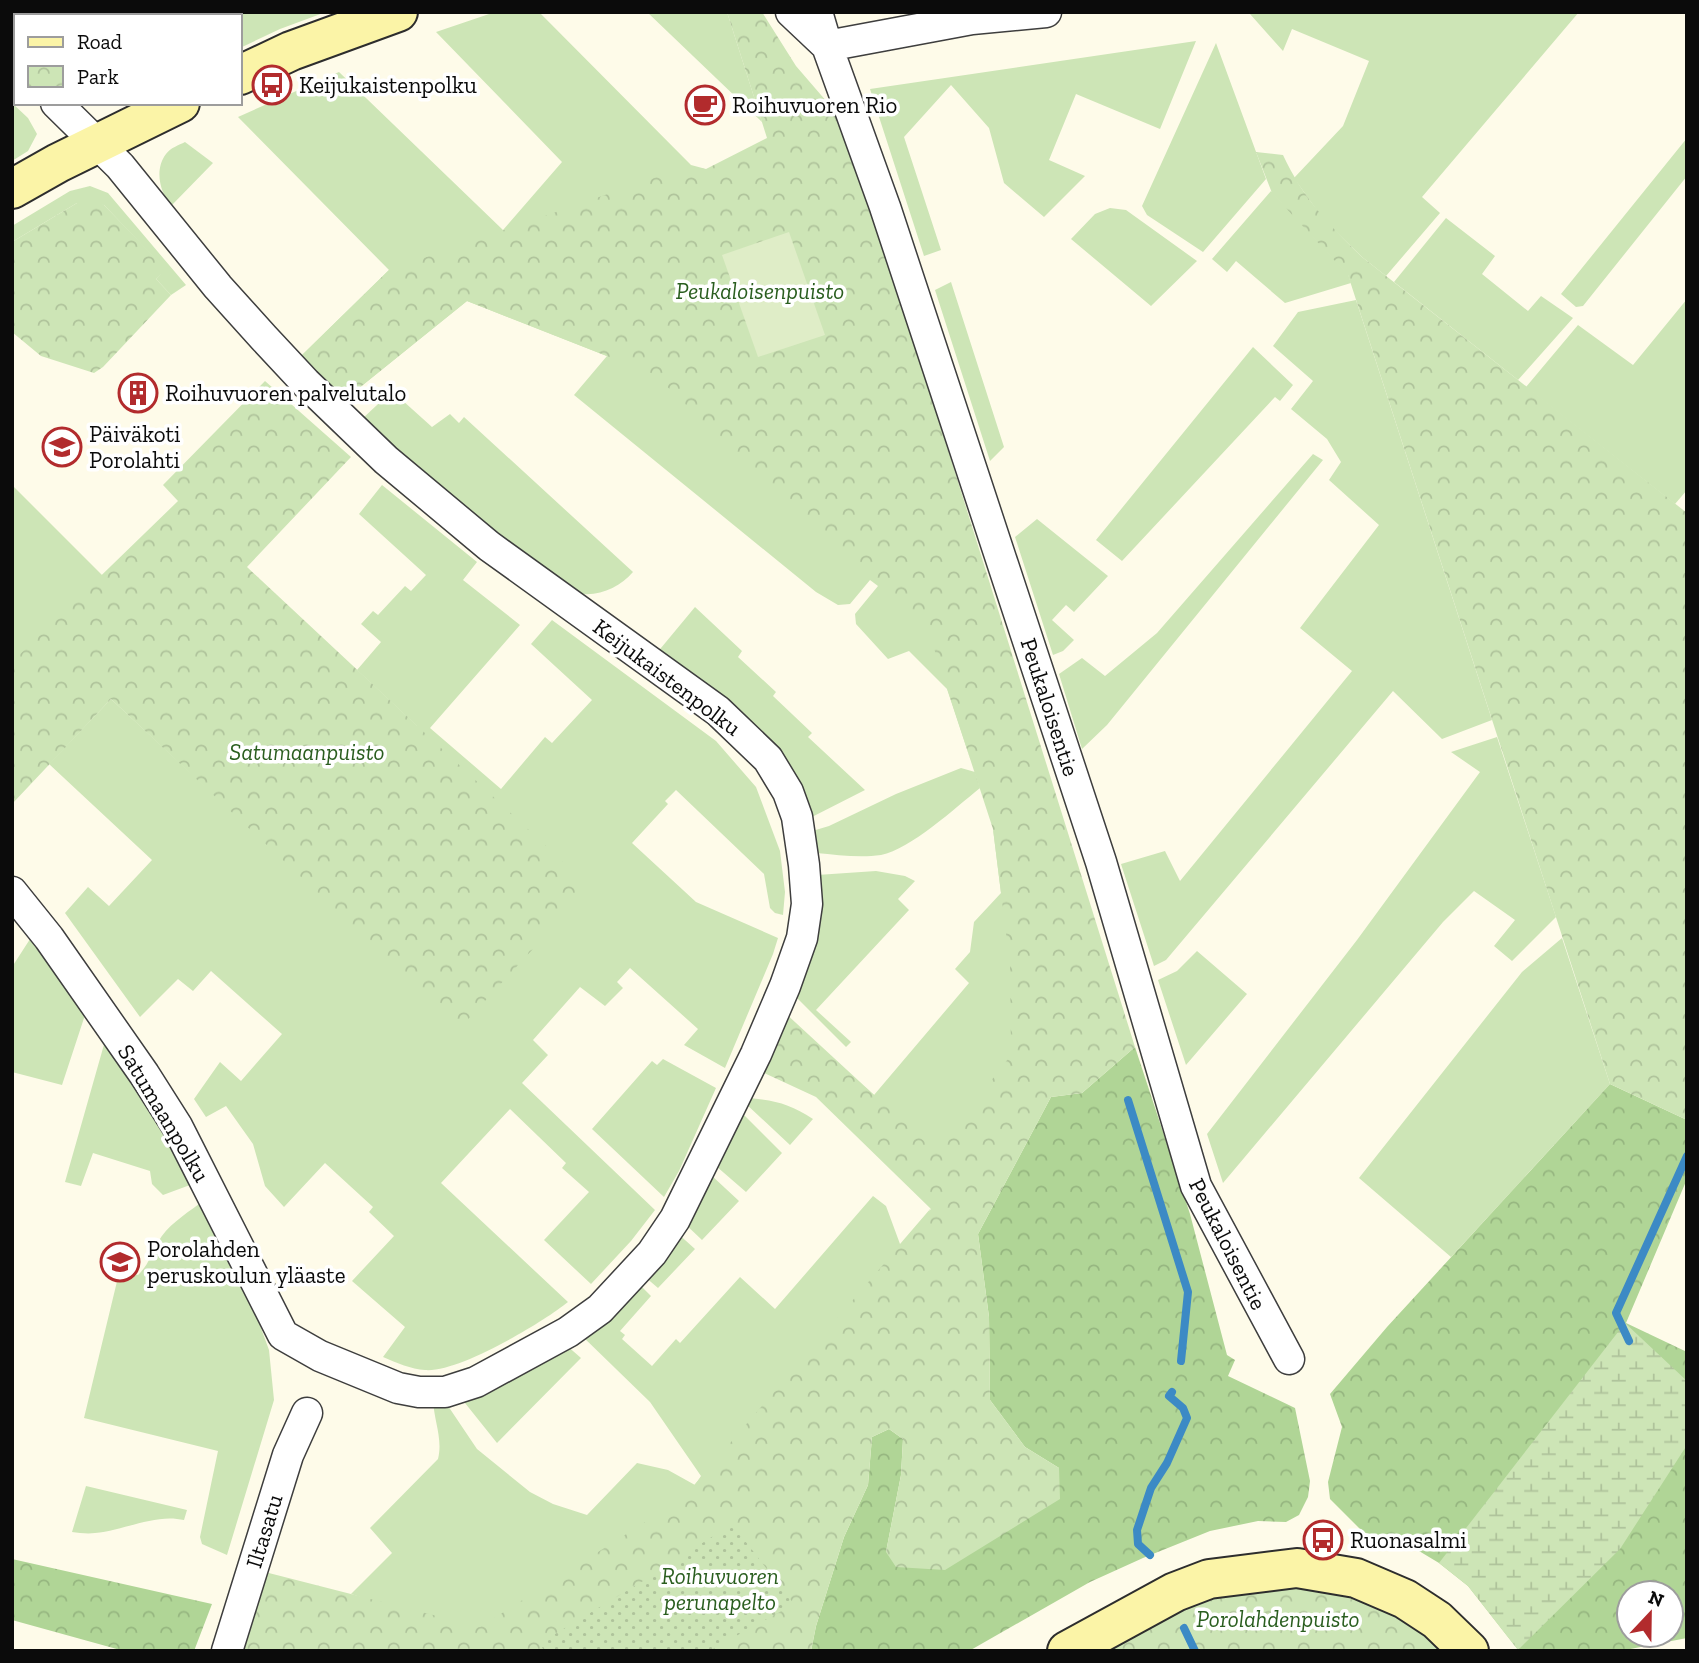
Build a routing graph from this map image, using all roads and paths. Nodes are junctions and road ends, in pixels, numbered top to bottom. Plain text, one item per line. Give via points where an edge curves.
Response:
1 (398, 12) edge
2 (791, 12) edge
3 (817, 12) edge
4 (1046, 12) edge
5 (827, 46) junction
6 (242, 74) edge
7 (58, 105) edge
8 (176, 105) edge
9 (99, 144) junction
10 (12, 189) edge
11 (12, 892) edge
12 (297, 1344) joint
13 (1289, 1359) dead end
14 (307, 1413) dead end
15 (227, 1651) edge
16 (1067, 1651) edge
17 (1469, 1651) edge

1 - 6 street
2 - 5 street, Peukaloisentie
3 - 5 street, Peukaloisentie
4 - 5 street via 972,19
5 - 13 street, Peukaloisentie via 885,207 1101,862 1196,1186
7 - 9 street, Keijukaistenpolku
8 - 9 street
9 - 10 street
9 - 12 street, Keijukaistenpolku via 264,338 386,460 489,546 742,732 768,759 789,792 800,830 807,904 802,939 785,986 675,1219 652,1253 600,1309 568,1332 475,1382 445,1392 398,1388
11 - 12 street, Satumaanpolku via 164,1105 279,1329
14 - 15 street, Iltasatu via 288,1455
16 - 17 street via 1175,1591 1209,1579 1297,1568 1379,1586 1437,1620

